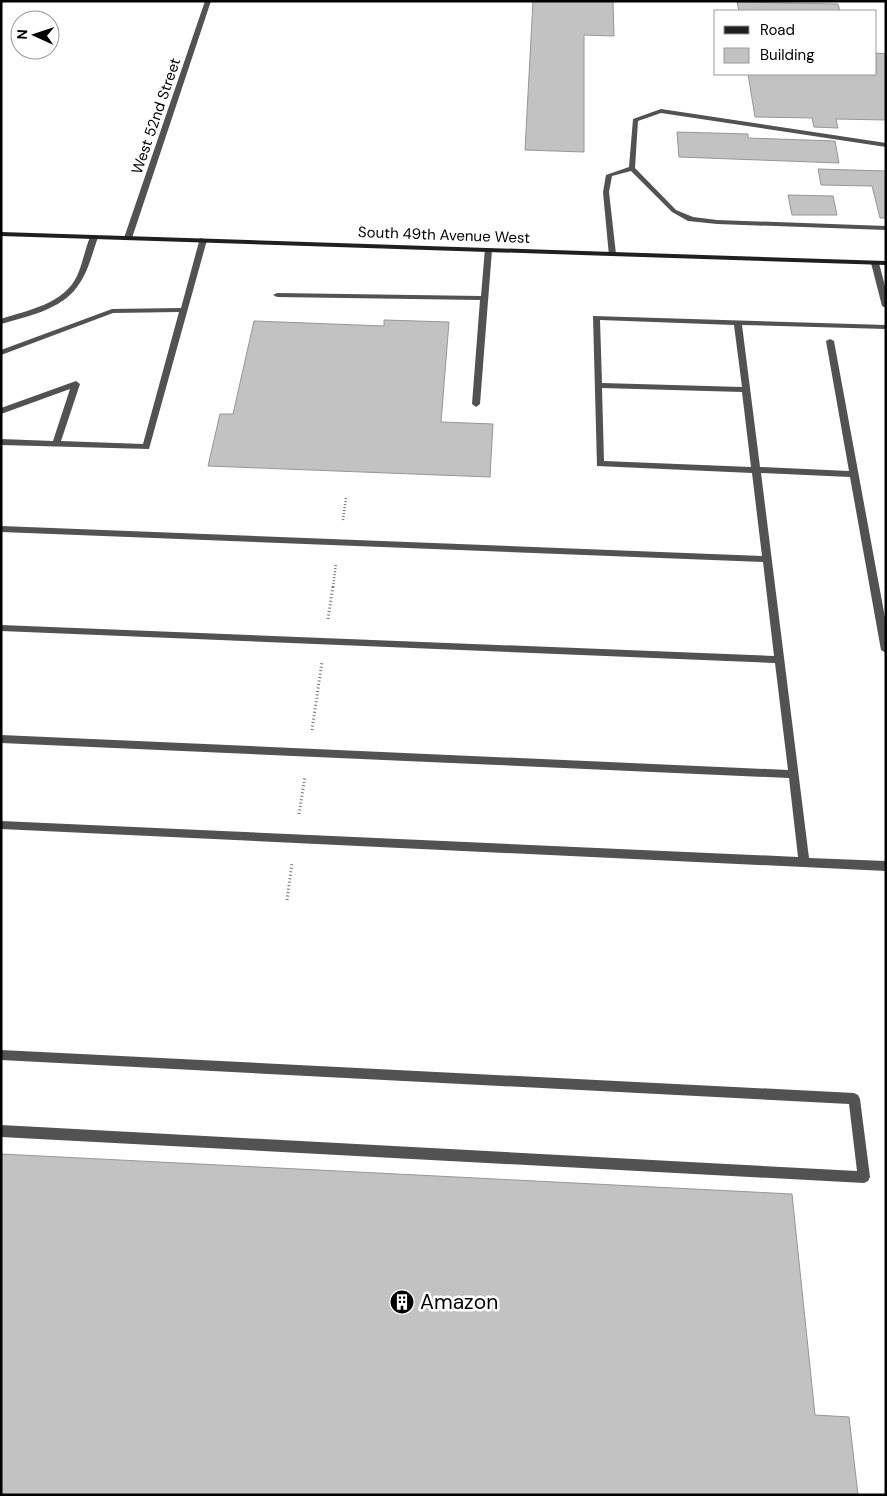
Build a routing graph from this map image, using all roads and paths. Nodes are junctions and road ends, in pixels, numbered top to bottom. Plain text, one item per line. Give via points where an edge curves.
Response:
1 (208, 1) edge
2 (886, 145) edge
3 (632, 168) junction
4 (886, 228) edge
5 (1, 234) edge
6 (94, 237) junction
7 (128, 238) junction
8 (203, 240) junction
9 (488, 250) junction
10 (612, 254) junction
11 (875, 263) junction
12 (886, 263) edge
13 (277, 295) dead end
14 (485, 298) junction
15 (886, 306) edge
16 (183, 310) junction
17 (1, 322) edge
18 (738, 323) junction
19 (886, 327) edge
20 (830, 341) dead end
21 (1, 353) edge
22 (598, 385) junction
23 (746, 390) junction
24 (476, 404) dead end
25 (1, 411) edge
26 (1, 442) edge
27 (56, 444) junction
28 (756, 470) junction
29 (854, 474) junction
30 (346, 498) dead end
31 (1, 529) edge
32 (340, 542) junction
33 (767, 559) junction
34 (1, 628) edge
35 (325, 641) junction
36 (886, 650) edge
37 (780, 660) junction
38 (1, 739) edge
39 (309, 752) junction
40 (793, 774) junction
41 (1, 824) edge
42 (296, 838) junction
43 (804, 862) junction
44 (886, 866) edge
45 (286, 900) dead end
46 (1, 1055) edge
47 (1, 1131) edge

1 - 7 street, West 52nd Street
2 - 3 street via 661,110 635,120
3 - 4 street via 674,210 692,219
3 - 10 street via 609,175 606,192
5 - 6 street, South 49th Avenue West
6 - 7 street, South 49th Avenue West
6 - 17 street via 72,289 57,301
7 - 8 street, South 49th Avenue West
8 - 9 street, South 49th Avenue West
8 - 16 street
9 - 10 street, South 49th Avenue West
9 - 14 street
10 - 11 street, South 49th Avenue West
11 - 12 street, South 49th Avenue West
11 - 15 street
13 - 14 street
14 - 24 street
16 - 21 street via 112,311
16 - 27 street via 146,447
18 - 19 street
18 - 22 street via 596,318
18 - 23 street
20 - 29 street
22 - 23 street
22 - 28 street via 600,464
23 - 28 street
25 - 27 street via 76,384
26 - 27 street
28 - 29 street
28 - 33 street
29 - 36 street
30 - 32 path
31 - 32 street
32 - 33 street
32 - 35 path
33 - 37 street
34 - 35 street
35 - 37 street
35 - 39 path
37 - 40 street
38 - 39 street
39 - 40 street
39 - 42 path
40 - 43 street
41 - 42 street
42 - 43 street
42 - 45 path
43 - 44 street
46 - 47 street via 854,1099 864,1177

